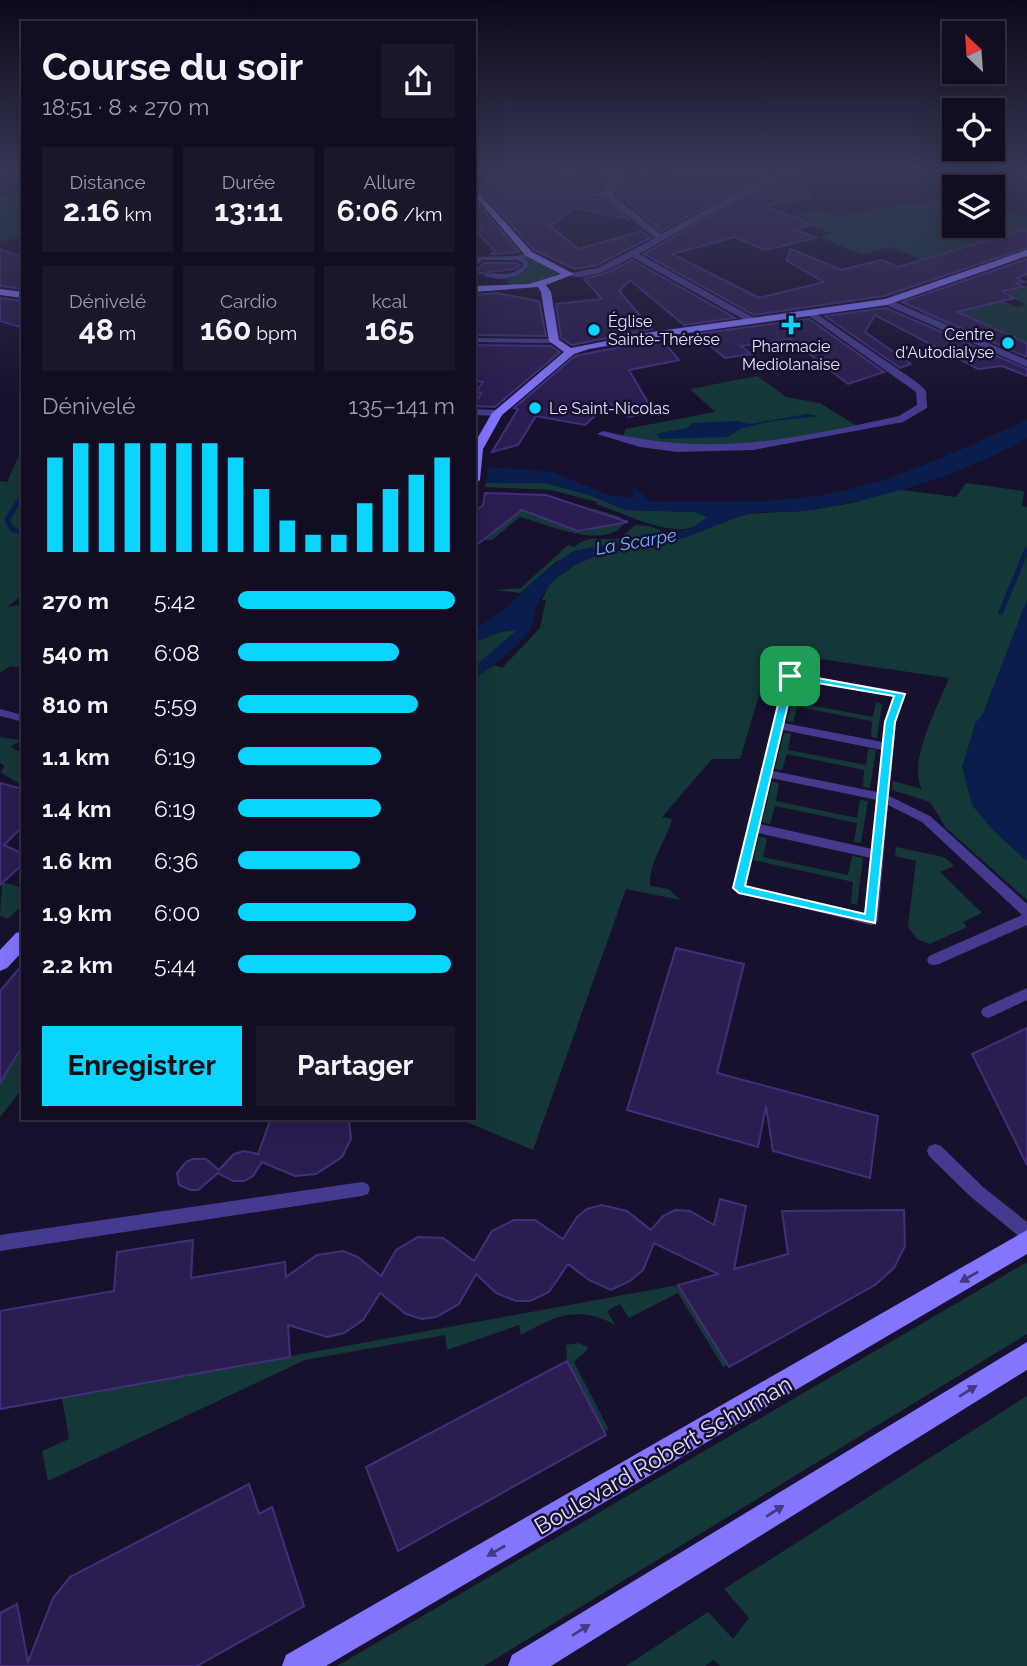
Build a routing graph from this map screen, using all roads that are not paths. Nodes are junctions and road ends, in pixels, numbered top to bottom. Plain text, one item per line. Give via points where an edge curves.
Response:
1 (524, 248) edge
2 (645, 248) edge
3 (1027, 253) edge
4 (529, 254) junction
5 (633, 254) junction
6 (518, 258) junction
7 (476, 264) edge
8 (569, 274) junction
9 (486, 275) dead end
10 (502, 283) junction
11 (541, 285) junction
12 (476, 288) edge
13 (0, 292) edge
14 (21, 295) edge
15 (887, 302) junction
16 (811, 313) junction
17 (753, 321) junction
18 (476, 341) edge
19 (554, 341) junction
20 (570, 352) junction
21 (1027, 364) edge
22 (476, 412) edge
23 (498, 413) junction
24 (603, 434) dead end
25 (476, 449) edge
26 (0, 712) edge
27 (21, 718) edge
28 (778, 725) junction
29 (887, 747) junction
30 (766, 774) junction
31 (881, 797) junction
32 (753, 827) junction
33 (877, 855) junction
34 (1027, 912) edge
35 (1027, 919) edge
36 (21, 940) edge
37 (934, 960) dead end
38 (0, 963) edge
39 (1027, 994) edge
40 (988, 1012) dead end
41 (935, 1151) dead end
42 (362, 1189) dead end
43 (1027, 1232) edge
44 (1027, 1241) edge
45 (0, 1243) edge
46 (1027, 1355) edge
47 (297, 1666) edge
48 (523, 1666) edge

1 - 4 main road
2 - 5 street
3 - 15 main road
4 - 6 lane
4 - 8 main road
5 - 8 street via 600,270
5 - 17 street
6 - 7 lane via 480,258
6 - 10 lane via 526,266
8 - 11 main road
9 - 10 lane
10 - 11 main road
10 - 12 main road
11 - 19 main road
13 - 14 main road
15 - 16 main road
15 - 21 street
16 - 17 main road
16 - 24 street via 914,385 921,391 923,406 904,419 753,446 666,448
17 - 20 main road
18 - 19 lane
19 - 20 main road
20 - 23 main road
22 - 23 street
23 - 25 main road
26 - 27 lane
28 - 29 lane
28 - 29 lane via 790,676 900,694
28 - 30 lane
29 - 31 lane
30 - 31 lane
30 - 32 lane
31 - 33 lane
31 - 34 lane via 926,819
32 - 33 lane
32 - 33 lane via 739,888 871,920
35 - 37 lane
36 - 38 main road
39 - 40 lane
41 - 43 lane via 976,1192
42 - 45 lane
44 -> 47 main road, Boulevard Robert Schuman
48 -> 46 main road

